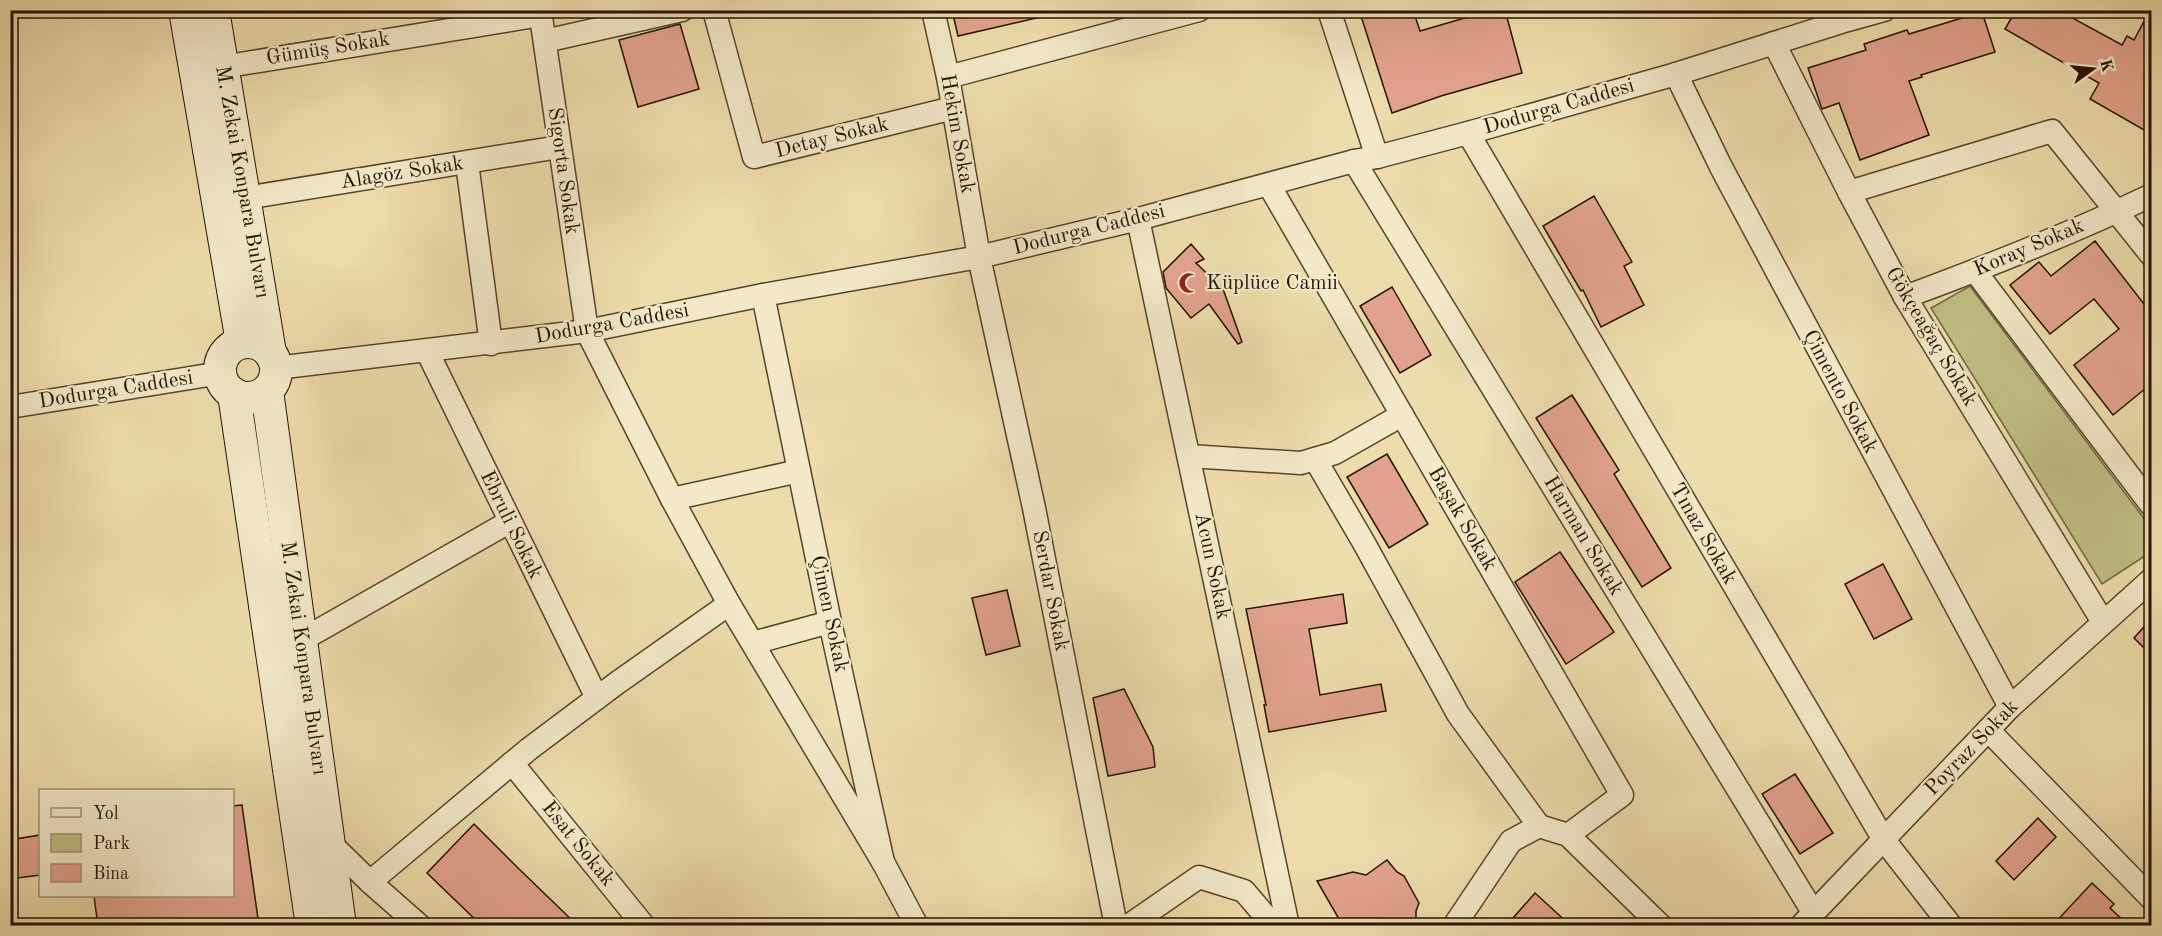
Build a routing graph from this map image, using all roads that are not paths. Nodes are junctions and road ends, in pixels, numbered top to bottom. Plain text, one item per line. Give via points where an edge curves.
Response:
1 (185, 10) edge
2 (213, 10) edge
3 (682, 10) edge
4 (714, 10) edge
5 (933, 10) edge
6 (1199, 10) edge
7 (1329, 10) edge
8 (1884, 10) edge
9 (541, 13) edge
10 (1839, 16) edge
11 (545, 41) junction
12 (1774, 43) junction
13 (222, 67) junction
14 (1676, 74) junction
15 (948, 77) junction
16 (953, 108) junction
17 (1468, 133) junction
18 (559, 147) junction
19 (1377, 157) junction
20 (1354, 161) junction
21 (467, 163) junction
22 (1269, 185) junction
23 (1849, 192) junction
24 (2151, 195) edge
25 (244, 198) junction
26 (2117, 211) junction
27 (1137, 219) junction
28 (2151, 256) edge
29 (979, 257) junction
30 (1975, 271) junction
31 (763, 295) junction
32 (1905, 297) junction
33 (587, 331) junction
34 (491, 344) junction
35 (427, 351) junction
36 (264, 363) junction
37 (228, 384) junction
38 (10, 407) edge
39 (1402, 415) junction
40 (1189, 456) junction
41 (1315, 459) junction
42 (799, 471) junction
43 (672, 499) junction
44 (2151, 506) edge
45 (509, 522) junction
46 (2151, 579) edge
47 (729, 604) junction
48 (830, 622) junction
49 (2103, 622) junction
50 (300, 641) junction
51 (753, 643) junction
52 (597, 698) junction
53 (2010, 706) junction
54 (1988, 730) junction
55 (512, 763) junction
56 (1539, 826) junction
57 (1568, 835) junction
58 (1884, 840) junction
59 (328, 841) junction
60 (883, 862) junction
61 (370, 882) junction
62 (2151, 899) edge
63 (1807, 919) edge
64 (1283, 922) edge
65 (312, 926) edge
66 (340, 926) edge
67 (420, 926) edge
68 (644, 926) edge
69 (917, 926) edge
70 (1116, 926) edge
71 (1128, 926) edge
72 (1454, 926) edge
73 (1661, 926) edge
74 (1951, 926) edge

1 - 36 main road, M. Zekai Konpara Bulvarı
2 - 13 main road, M. Zekai Konpara Bulvarı
3 - 11 street
4 - 16 street, Detay Sokak via 754,158
5 - 15 street, Hekim Sokak
6 - 15 street
7 - 19 street
8 - 10 street, Dodurga Caddesi
9 - 11 street, Sigorta Sokak
9 - 13 street, Gümüş Sokak
10 - 12 street, Dodurga Caddesi
11 - 18 street, Sigorta Sokak
12 - 14 street, Dodurga Caddesi
12 - 23 street, Gökçeağaç Sokak
13 - 25 main road, M. Zekai Konpara Bulvarı
14 - 17 street, Dodurga Caddesi
14 - 53 street, Çimento Sokak via 1721,167
15 - 16 street, Hekim Sokak
16 - 29 street, Hekim Sokak
17 - 19 street, Dodurga Caddesi
17 - 58 street, Tınaz Sokak
18 - 21 street, Alagöz Sokak
18 - 33 street, Sigorta Sokak
19 - 20 street, Dodurga Caddesi
20 - 22 street, Dodurga Caddesi
20 - 63 street, Harman Sokak
21 - 25 street, Alagöz Sokak
21 - 34 street
22 - 27 street, Dodurga Caddesi
22 - 39 street, Başak Sokak
23 - 26 street via 2052,131
23 - 32 street, Gökçeağaç Sokak
24 - 26 street, Koray Sokak
25 - 36 main road, M. Zekai Konpara Bulvarı
26 - 28 street
26 - 30 street, Koray Sokak
27 - 29 street, Dodurga Caddesi
27 - 40 street, Acun Sokak
29 - 31 street, Dodurga Caddesi
29 - 70 street, Serdar Sokak via 1035,508
30 - 32 street, Koray Sokak
30 - 44 street
31 - 33 street, Dodurga Caddesi
31 - 42 street, Çimen Sokak
32 - 49 street, Gökçeağaç Sokak
33 - 34 street, Dodurga Caddesi
33 - 43 street, Sigorta Sokak
34 - 35 street, Dodurga Caddesi
35 - 36 street, Dodurga Caddesi
35 - 45 street, Ebruli Sokak
36 - 37 main road via 259,396 249,398
36 - 37 main road via 233,346 222,360
36 - 50 main road, M. Zekai Konpara Bulvarı
37 - 38 street, Dodurga Caddesi
37 - 65 main road, M. Zekai Konpara Bulvarı
39 - 41 street via 1335,453
39 - 57 street, Başak Sokak via 1622,795
40 - 41 street via 1301,463
40 - 64 street, Acun Sokak
41 - 56 street via 1458,714
42 - 43 street
42 - 48 street, Çimen Sokak
43 - 47 street, Sigorta Sokak
45 - 50 street
45 - 52 street, Ebruli Sokak
46 - 49 street, Poyraz Sokak
47 - 51 street, Sigorta Sokak
47 - 52 street
48 - 51 street
48 - 60 street, Çimen Sokak
49 - 53 street, Poyraz Sokak
50 - 59 main road, M. Zekai Konpara Bulvarı
51 - 60 street, Sigorta Sokak
52 - 55 street
53 - 54 street, Poyraz Sokak
54 - 58 street, Poyraz Sokak
54 - 62 street
55 - 61 street
55 - 68 street, Esat Sokak
56 - 57 street
56 - 72 street via 1512,841
57 - 73 street
58 - 63 street, Poyraz Sokak
58 - 74 street, Tınaz Sokak
59 - 61 street
59 - 66 main road, M. Zekai Konpara Bulvarı
60 - 69 street, Çimen Sokak
61 - 67 street
64 - 71 street via 1244,891 1199,877

